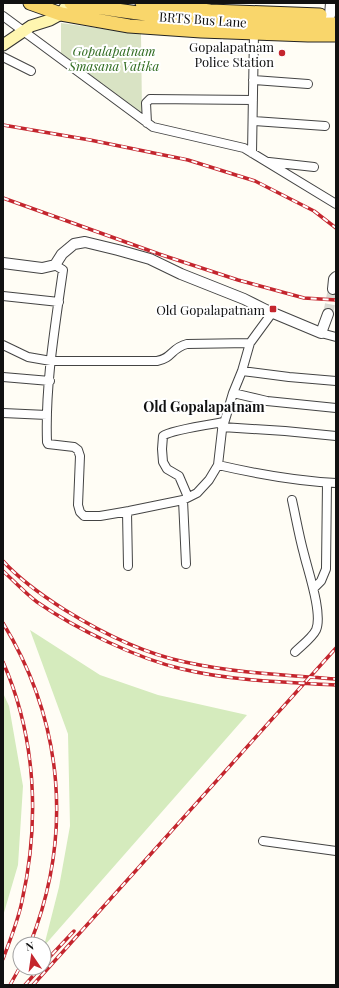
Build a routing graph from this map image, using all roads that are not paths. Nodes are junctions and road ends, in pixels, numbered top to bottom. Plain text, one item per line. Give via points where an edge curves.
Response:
1 (30, 3) edge
2 (71, 3) edge
3 (142, 3) edge
4 (165, 4) edge
5 (64, 8) edge
6 (333, 14) edge
7 (3, 16) edge
8 (24, 31) junction
9 (254, 33) junction
10 (336, 35) edge
11 (3, 45) edge
12 (3, 57) edge
13 (32, 71) dead end
14 (253, 80) junction
15 (308, 84) dead end
16 (253, 100) junction
17 (253, 121) junction
18 (147, 123) junction
19 (325, 126) dead end
20 (252, 153) junction
21 (266, 161) junction
22 (314, 167) dead end
23 (336, 204) edge
24 (3, 263) edge
25 (55, 265) junction
26 (336, 277) edge
27 (333, 289) dead end
28 (3, 296) edge
29 (59, 302) junction
30 (272, 313) junction
31 (328, 314) tunnel mouth
32 (321, 333) junction
33 (336, 337) edge
34 (250, 343) junction
35 (3, 345) edge
36 (51, 361) junction
37 (242, 371) junction
38 (3, 377) edge
39 (50, 381) junction
40 (336, 381) edge
41 (233, 393) junction
42 (336, 408) edge
43 (3, 413) edge
44 (47, 415) junction
45 (223, 425) junction
46 (336, 436) edge
47 (218, 465) junction
48 (327, 483) junction
49 (336, 483) edge
50 (186, 499) junction
51 (292, 500) dead end
52 (127, 512) junction
53 (186, 564) dead end
54 (128, 566) dead end
55 (314, 588) junction
56 (295, 652) dead end
57 (264, 841) dead end
58 (336, 851) edge

1 - 5 main road
2 - 6 main road, BRTS Bus Lane via 209,21 267,23
3 - 4 main road
4 - 6 main road via 210,11 248,9
5 - 8 main road via 50,20
5 - 9 main road via 129,26
7 - 8 street
8 - 11 main road
8 - 18 street
9 - 10 main road
9 - 14 street
12 - 13 street
14 - 15 street
14 - 16 street
16 - 17 street
16 - 18 street via 150,99 146,103
17 - 19 street
17 - 20 street
18 - 20 street via 153,127 244,148
20 - 21 street
21 - 22 street
21 - 23 street
24 - 25 street via 42,268
25 - 29 street via 63,270
25 - 30 street via 62,254 74,244 85,242 150,260
26 - 27 street
28 - 29 street
29 - 36 street
30 - 32 street
30 - 34 street
31 - 32 street
32 - 33 street
34 - 36 street via 187,344 177,347 168,358 157,361
34 - 37 street
35 - 36 street via 28,357
36 - 39 street
37 - 40 street
37 - 41 street
38 - 39 street
39 - 44 street
41 - 42 street via 267,401
41 - 45 street
43 - 44 street
44 - 52 street via 48,444 74,447 78,450 80,512 84,516 89,516
45 - 46 street
45 - 47 street
45 - 50 street via 175,431 164,436 163,462 167,469 178,476
47 - 48 street via 265,475
47 - 50 street via 197,493
48 - 49 street
48 - 55 street via 326,569 321,581
50 - 52 street
50 - 53 street
51 - 55 street
52 - 54 street
55 - 56 street via 316,628
57 - 58 street

